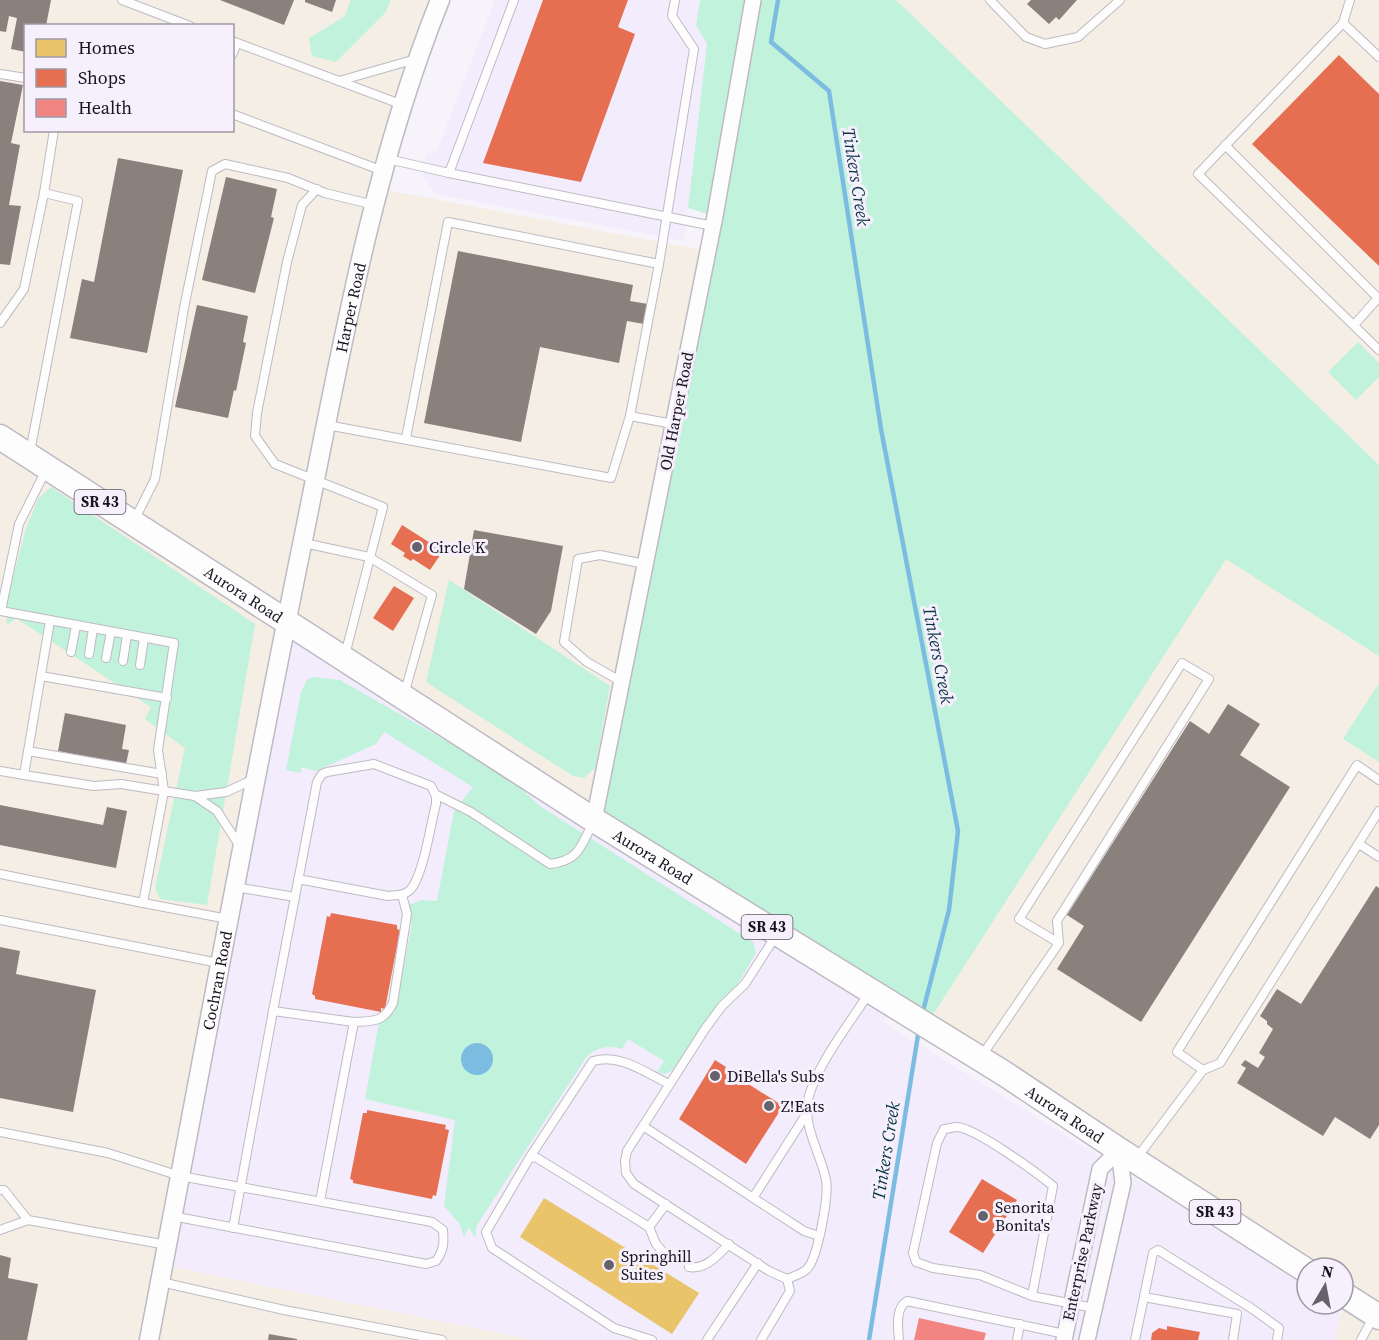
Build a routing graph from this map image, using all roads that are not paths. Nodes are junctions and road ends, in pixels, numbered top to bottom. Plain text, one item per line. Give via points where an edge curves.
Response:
1 (122, 0) edge
2 (440, 0) edge
3 (514, 0) edge
4 (675, 0) edge
5 (753, 0) edge
6 (990, 0) edge
7 (1120, 0) edge
8 (1350, 0) edge
9 (1343, 23) junction
10 (185, 24) edge
11 (235, 42) edge
12 (1379, 57) edge
13 (416, 58) junction
14 (0, 74) edge
15 (24, 78) edge
16 (339, 81) junction
17 (403, 105) junction
18 (234, 115) edge
19 (54, 132) edge
20 (1225, 145) junction
21 (386, 165) junction
22 (449, 173) junction
23 (317, 189) junction
24 (44, 193) junction
25 (375, 206) junction
26 (667, 216) junction
27 (713, 226) junction
28 (659, 264) junction
29 (0, 323) edge
30 (1354, 325) junction
31 (1379, 350) edge
32 (630, 416) junction
33 (673, 424) junction
34 (326, 425) junction
35 (0, 437) edge
36 (406, 438) junction
37 (38, 462) junction
38 (315, 479) junction
39 (133, 523) junction
40 (302, 543) junction
41 (369, 557) junction
42 (645, 564) junction
43 (1, 614) edge
44 (50, 621) junction
45 (286, 622) junction
46 (76, 626) junction
47 (93, 629) junction
48 (111, 632) junction
49 (127, 635) junction
50 (144, 638) junction
51 (71, 652) dead end
52 (89, 654) dead end
53 (106, 658) dead end
54 (344, 659) junction
55 (123, 661) dead end
56 (140, 665) dead end
57 (68, 670) dead end
58 (86, 675) dead end
59 (41, 676) junction
60 (103, 677) dead end
61 (66, 680) junction
62 (120, 681) dead end
63 (622, 682) junction
64 (84, 684) junction
65 (102, 687) junction
66 (118, 690) junction
67 (404, 697) junction
68 (167, 698) junction
69 (28, 751) junction
70 (0, 771) edge
71 (162, 774) junction
72 (24, 775) junction
73 (256, 778) junction
74 (1379, 780) edge
75 (165, 791) junction
76 (435, 794) junction
77 (195, 796) junction
78 (1379, 811) edge
79 (594, 820) junction
80 (1359, 844) junction
81 (242, 851) junction
82 (1379, 857) edge
83 (0, 874) edge
84 (298, 879) junction
85 (235, 886) junction
86 (402, 895) junction
87 (295, 897) junction
88 (143, 903) junction
89 (0, 920) edge
90 (229, 920) junction
91 (778, 933) junction
92 (1059, 943) junction
93 (221, 963) junction
94 (871, 991) junction
95 (273, 1011) junction
96 (354, 1022) junction
97 (981, 1059) junction
98 (1203, 1070) junction
99 (669, 1084) junction
100 (808, 1112) junction
101 (642, 1126) junction
102 (0, 1131) edge
103 (1127, 1155) junction
104 (530, 1157) junction
105 (180, 1176) junction
106 (239, 1186) junction
107 (0, 1190) edge
108 (753, 1198) junction
109 (320, 1201) junction
110 (666, 1204) junction
111 (172, 1216) junction
112 (28, 1220) junction
113 (649, 1227) junction
114 (233, 1228) junction
115 (0, 1230) edge
116 (819, 1236) junction
117 (729, 1244) junction
118 (167, 1245) junction
119 (664, 1253) dead end
120 (758, 1263) junction
121 (1295, 1263) edge
122 (689, 1267) dead end
123 (787, 1279) junction
124 (160, 1282) junction
125 (1032, 1296) junction
126 (1144, 1297) junction
127 (1239, 1301) junction
128 (1355, 1302) edge
129 (1072, 1304) junction
130 (1094, 1308) junction
131 (1237, 1314) junction
132 (1377, 1316) edge
133 (1020, 1324) junction
134 (1065, 1337) edge
135 (149, 1340) edge
136 (441, 1340) edge
137 (652, 1340) edge
138 (707, 1340) edge
139 (762, 1340) edge
140 (899, 1340) edge
141 (1017, 1340) edge
142 (1087, 1340) edge
143 (1135, 1340) edge
144 (1233, 1340) edge
145 (1277, 1340) edge
146 (1361, 1340) edge

1 - 10 lane
2 - 13 street, Harper Road
3 - 22 lane
4 - 26 lane via 672,16 694,49
5 - 27 street, Old Harper Road
6 - 7 lane via 1026,37 1045,44 1078,37
8 - 9 lane
9 - 12 lane
9 - 20 lane
11 - 16 lane
13 - 16 lane
13 - 17 street, Harper Road
14 - 15 lane
16 - 17 lane
17 - 21 street, Harper Road
18 - 21 lane
19 - 24 lane
20 - 30 lane via 1378,298
20 - 30 lane via 1197,174
21 - 22 lane
21 - 25 street, Harper Road
22 - 26 lane
23 - 25 lane
23 - 38 lane via 302,205 287,262 255,436 275,464
23 - 39 lane via 288,177 225,164 213,171 184,308 155,479
24 - 29 lane via 24,289
24 - 37 lane via 78,201
25 - 34 street, Harper Road
26 - 27 lane
26 - 28 lane
27 - 33 street, Old Harper Road
28 - 32 lane
28 - 36 lane via 448,222
30 - 31 lane
32 - 33 lane
32 - 36 lane via 611,478
33 - 42 street, Old Harper Road
34 - 36 lane
34 - 38 street, Harper Road
35 - 37 main road, Aurora Road / SR 43
37 - 39 main road, Aurora Road / SR 43
37 - 43 lane via 19,524
38 - 40 street, Harper Road
38 - 41 lane via 383,507
39 - 45 main road, Aurora Road / SR 43
40 - 41 lane
40 - 45 street, Harper Road
41 - 54 lane
41 - 67 lane via 432,595
42 - 63 street, Old Harper Road
42 - 63 lane via 600,555 578,560 573,581 564,642 587,662
43 - 44 lane
44 - 46 lane
44 - 59 lane
45 - 54 main road, Aurora Road / SR 43
45 - 73 street, Cochran Road
46 - 47 lane
46 - 51 lane
47 - 48 lane
47 - 52 lane
48 - 49 lane
48 - 53 lane
49 - 50 lane
49 - 55 lane
50 - 56 lane
50 - 68 lane via 174,643
54 - 67 main road, Aurora Road / SR 43
57 - 61 lane
58 - 64 lane
59 - 61 lane
59 - 69 lane
60 - 65 lane
61 - 64 lane
62 - 66 lane
63 - 79 street, Old Harper Road
64 - 65 lane
65 - 66 lane
66 - 68 lane via 136,688
67 - 79 main road, Aurora Road / SR 43
68 - 71 lane via 158,750
69 - 71 lane
69 - 72 lane
70 - 72 lane
71 - 75 lane
72 - 75 lane via 94,786 121,784
73 - 77 lane via 226,792
73 - 81 street, Cochran Road
74 - 98 lane via 1357,765 1177,1052
75 - 77 lane
75 - 88 lane
76 - 79 lane via 471,812 550,864 565,862 576,855
76 - 84 lane via 431,786 374,764 322,774 316,782
76 - 86 lane via 419,876 411,890
77 - 81 lane via 217,811
78 - 80 lane
79 - 91 main road, Aurora Road / SR 43
80 - 82 lane
80 - 98 lane via 1220,1063
81 - 85 street, Cochran Road
83 - 88 lane
84 - 86 lane via 388,896
84 - 87 lane
85 - 87 lane
85 - 90 street, Cochran Road
86 - 96 lane via 407,914 393,1003 381,1019
87 - 95 lane
88 - 90 lane
89 - 93 lane
90 - 93 street, Cochran Road
91 - 94 main road, Aurora Road / SR 43
91 - 99 lane via 745,984 722,1006
92 - 92 lane via 1019,919 1182,663 1209,680 1057,921
92 - 97 lane
93 - 105 street, Cochran Road
94 - 97 main road, Aurora Road / SR 43
94 - 100 lane via 810,1090
95 - 96 lane
95 - 106 lane
96 - 109 lane
97 - 103 main road, Aurora Road / SR 43
98 - 103 lane
99 - 101 lane
99 - 104 lane via 620,1060 593,1061
100 - 108 lane
100 - 116 lane via 827,1184
101 - 108 lane
101 - 110 lane via 627,1151 626,1173 634,1184
102 - 105 lane via 108,1153
103 - 121 main road, Aurora Road / SR 43
103 - 129 street, Enterprise Parkway via 1100,1169
103 - 130 street, Enterprise Parkway
104 - 113 lane
104 - 137 lane via 486,1232 492,1248 615,1328
105 - 106 lane
105 - 111 street, Cochran Road
106 - 109 lane
106 - 114 lane
107 - 112 lane
108 - 116 lane via 804,1231
109 - 114 lane via 432,1222 442,1230 442,1252 436,1261 426,1264
110 - 113 lane
110 - 117 lane
111 - 114 lane
111 - 118 street, Cochran Road
112 - 115 lane
112 - 118 lane
113 - 119 lane
116 - 123 lane via 809,1268
117 - 120 lane
117 - 122 lane via 706,1266
118 - 124 street, Cochran Road
120 - 123 lane
120 - 138 lane
123 - 139 lane via 790,1292
124 - 135 street, Cochran Road
124 - 136 lane
125 - 125 lane via 980,1275 933,1269 916,1262 913,1253 936,1143 944,1130 958,1127 973,1132 1053,1186
125 - 129 lane
126 - 127 lane via 1153,1253 1158,1250
126 - 131 lane
126 - 143 lane
127 - 131 lane
127 - 145 lane via 1280,1328
128 - 132 main road
129 - 130 lane
129 - 134 street, Enterprise Parkway
130 - 142 street, Enterprise Parkway
131 - 144 lane
132 - 146 lane
133 - 134 lane
133 - 140 lane via 907,1300 901,1306
133 - 141 lane

